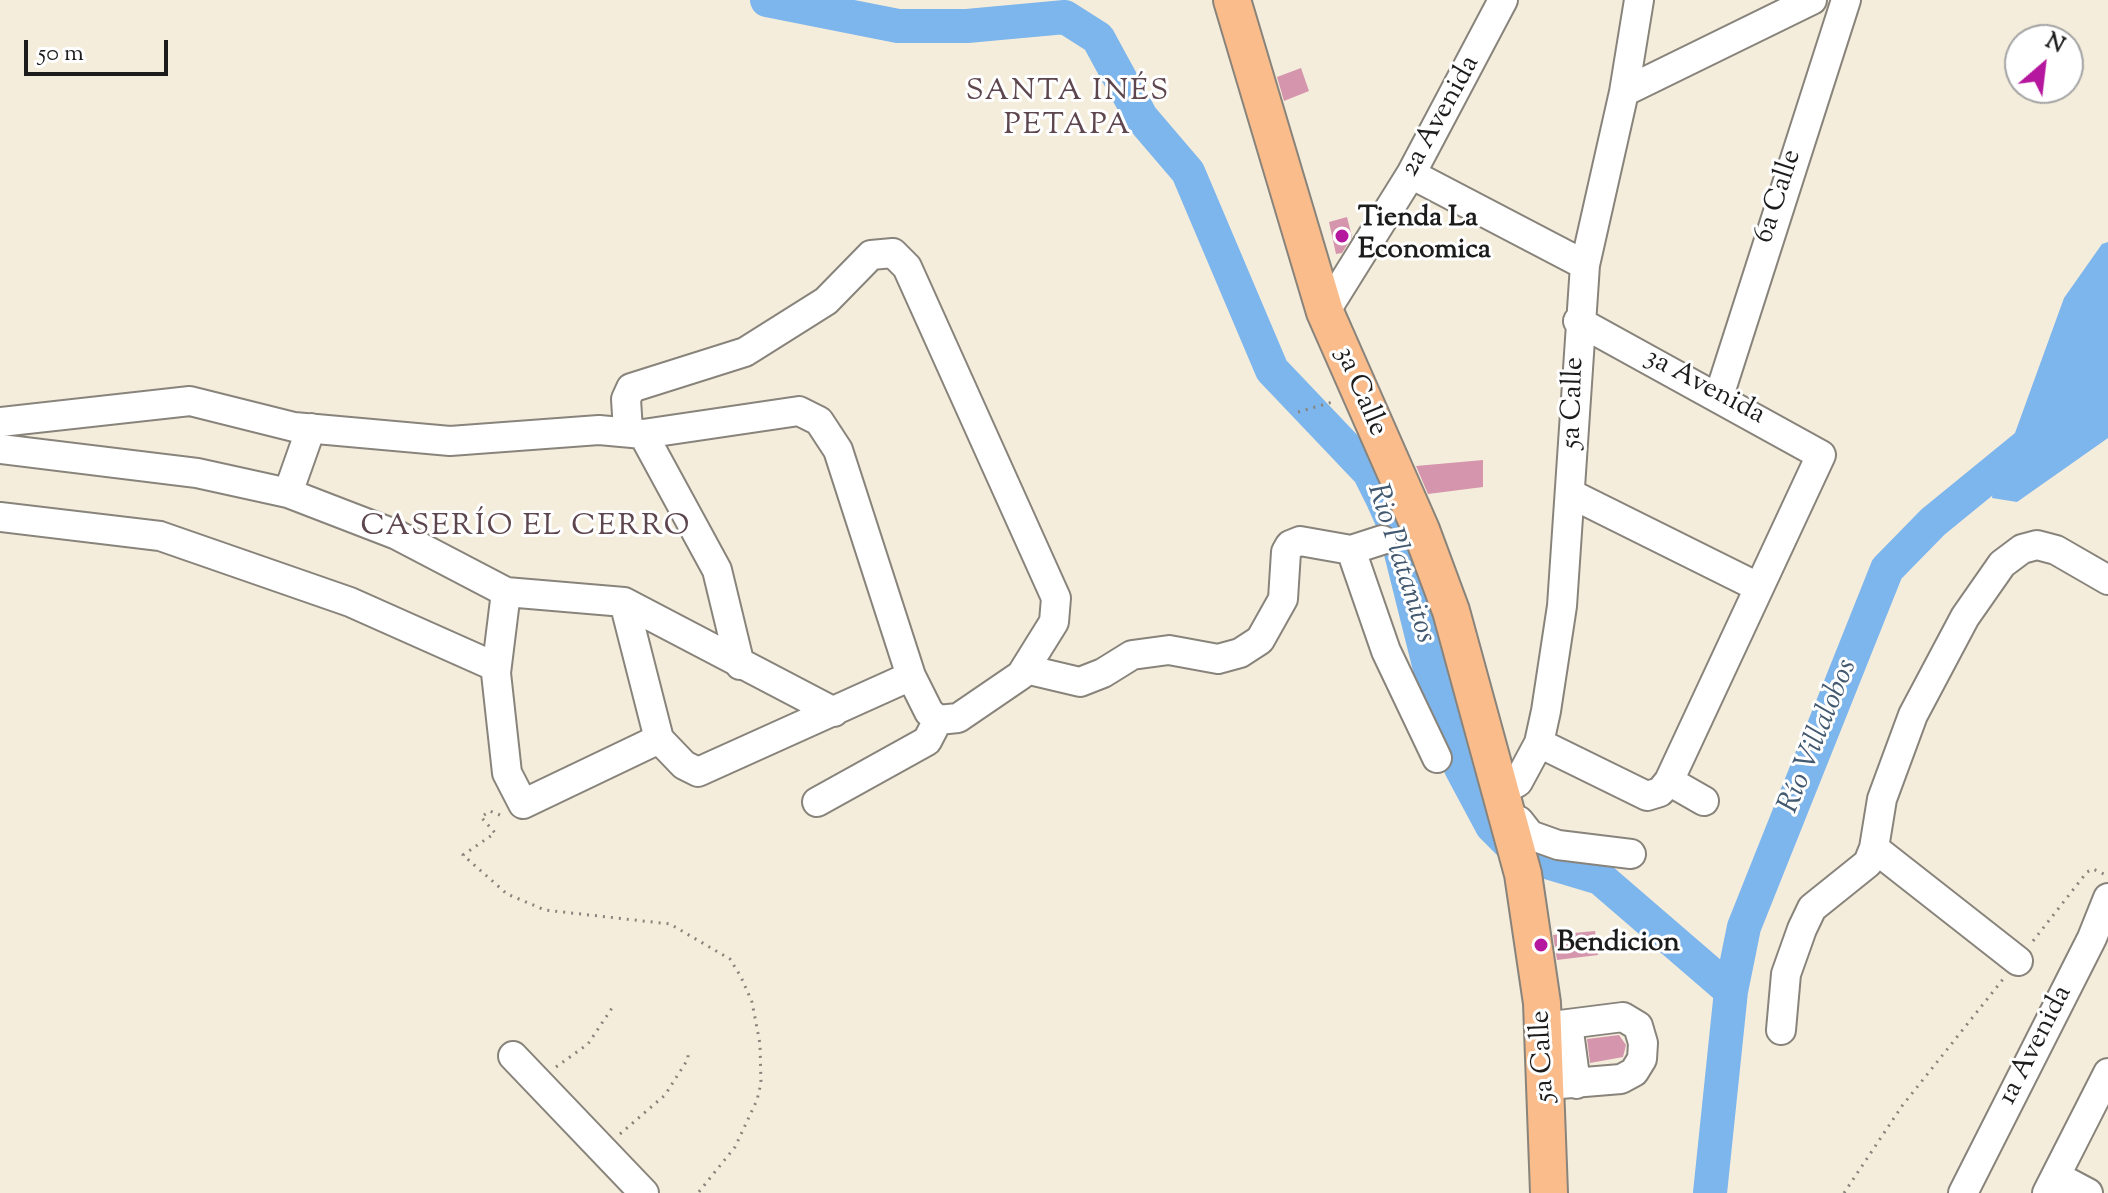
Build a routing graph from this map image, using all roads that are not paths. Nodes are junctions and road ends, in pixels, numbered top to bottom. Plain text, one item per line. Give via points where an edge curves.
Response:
1 (1232, 0) edge
2 (1639, 0) edge
3 (1812, 0) edge
4 (1846, 0) edge
5 (1493, 2) edge
6 (1624, 92) junction
7 (1411, 174) junction
8 (1585, 265) junction
9 (1325, 312) junction
10 (1578, 321) junction
11 (1719, 396) junction
12 (0, 422) edge
13 (311, 428) junction
14 (635, 433) junction
15 (0, 449) edge
16 (288, 493) junction
17 (1571, 494) junction
18 (0, 517) edge
19 (1382, 540) dead end
20 (1351, 550) junction
21 (2106, 575) edge
22 (1758, 587) junction
23 (506, 592) junction
24 (624, 602) junction
25 (740, 665) junction
26 (496, 667) junction
27 (1025, 669) junction
28 (911, 676) junction
29 (834, 712) junction
30 (938, 720) junction
31 (659, 739) junction
32 (1539, 743) junction
33 (1437, 758) dead end
34 (1658, 788) junction
35 (1704, 801) dead end
36 (817, 802) dead end
37 (1505, 814) junction
38 (1874, 848) junction
39 (1631, 854) dead end
40 (2108, 898) edge
41 (2018, 961) road end
42 (1556, 1026) junction
43 (1781, 1030) dead end
44 (513, 1056) dead end
45 (2108, 1073) edge
46 (1562, 1085) junction
47 (2051, 1184) edge
48 (644, 1193) edge
49 (1549, 1193) edge
50 (1963, 1193) edge
51 (2088, 1193) edge

1 - 9 main road, 3a Calle
2 - 6 street, 5a Calle
3 - 6 street
4 - 11 street, 6a Calle
5 - 7 street, 2a Avenida
6 - 8 street, 5a Calle
7 - 8 street
7 - 9 street, 2a Avenida
8 - 10 street, 5a Calle
9 - 37 main road, 3a Calle via 1451,611
10 - 11 street, 3a Avenida
10 - 17 street, 5a Calle
11 - 22 street, 3a Avenida via 1821,455
12 - 13 street via 190,401
13 - 14 street via 450,441
13 - 16 street
14 - 25 street via 717,570
14 - 27 street via 626,399 631,388 745,352 826,301 871,255 893,253 907,267 1056,598 1054,622
14 - 28 street via 790,411 819,421 838,450
15 - 16 street via 211,475
16 - 23 street via 397,535
17 - 22 street
17 - 32 street, 5a Calle via 1562,606
18 - 26 street via 160,536 350,602
19 - 20 street
20 - 27 street via 1300,541 1290,545 1283,599 1260,640 1240,653 1218,659 1169,650 1132,655 1080,682
20 - 33 street via 1386,651
21 - 38 street via 2037,545 2002,564 1965,617 1913,715 1882,799
22 - 34 street
23 - 24 street
23 - 26 street
24 - 25 street
24 - 31 street
25 - 29 street
26 - 31 street via 507,773 523,804
27 - 30 street via 958,718
28 - 29 street
28 - 30 street
29 - 31 street via 698,772
30 - 36 street via 927,741
32 - 34 street
32 - 37 street, 5a Calle
34 - 35 street
37 - 39 street via 1530,835 1558,845
37 - 42 main road, 5a Calle
38 - 41 street
38 - 43 street via 1868,863 1812,908 1786,974
40 - 50 street, 1a Avenida
42 - 46 main road, 5a Calle
42 - 46 street via 1623,1017 1638,1026 1643,1043 1642,1059 1621,1079
44 - 48 street
45 - 47 street
46 - 49 main road, 5a Calle
47 - 51 street

